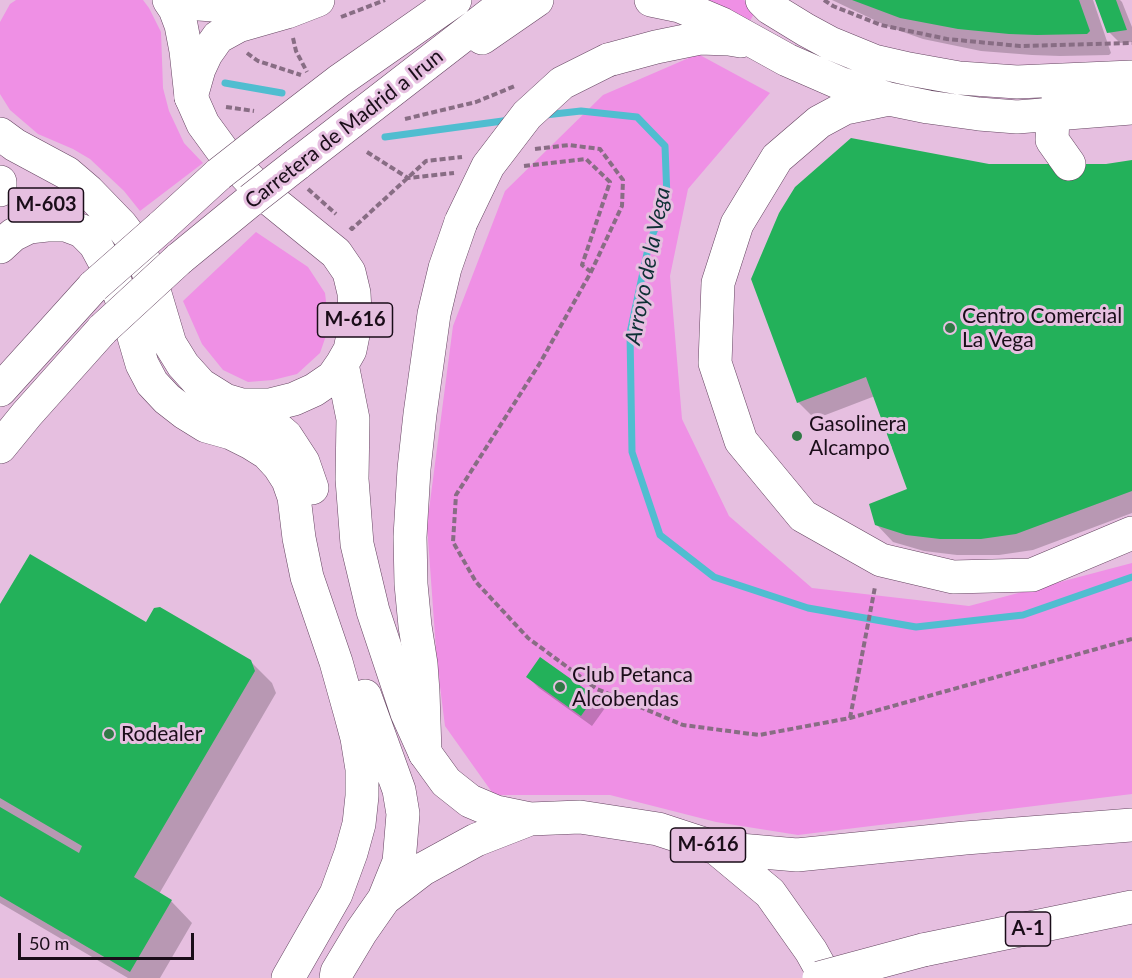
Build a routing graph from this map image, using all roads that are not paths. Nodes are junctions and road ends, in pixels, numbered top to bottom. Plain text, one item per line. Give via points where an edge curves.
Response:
1 (169, 0) edge
2 (186, 0) edge
3 (434, 0) edge
4 (455, 0) edge
5 (651, 0) edge
6 (762, 0) edge
7 (532, 1) edge
8 (274, 6) edge
9 (327, 9) edge
10 (758, 44) junction
11 (1132, 77) edge
12 (325, 80) junction
13 (1080, 80) junction
14 (888, 99) junction
15 (205, 102) junction
16 (1132, 108) edge
17 (1053, 115) junction
18 (0, 134) edge
19 (1069, 164) dead end
20 (0, 182) edge
21 (0, 190) edge
22 (100, 202) junction
23 (0, 231) edge
24 (0, 248) edge
25 (94, 286) junction
26 (0, 360) edge
27 (342, 364) junction
28 (0, 390) edge
29 (242, 405) junction
30 (0, 447) edge
31 (296, 514) junction
32 (1132, 533) edge
33 (319, 552) junction
34 (330, 590) junction
35 (336, 662) junction
36 (425, 753) junction
37 (530, 819) junction
38 (1132, 825) edge
39 (716, 848) junction
40 (384, 899) junction
41 (1132, 907) edge
42 (335, 976) edge
43 (288, 978) edge
44 (819, 978) edge
45 (826, 978) edge

1 - 15 main road, M-616
2 - 8 main road via 228,6
3 - 12 main road
4 - 12 main road, Carretera de Madrid a Irun
5 - 10 main road via 680,6
6 - 13 main road via 806,30 874,61 959,78 1017,82
7 - 30 main road, Carretera de Madrid a Irun, bridge via 362,115 300,174 251,200 179,259 103,329
8 - 9 main road
8 - 15 main road via 218,38 206,54 199,69
10 - 14 main road via 842,84
10 - 36 main road, bridge via 700,38 608,60 562,83 527,115 488,166 461,222 434,314 411,515 411,584 421,664
11 - 13 main road
12 - 25 main road, Carretera de Madrid a Irun, bridge via 264,123 219,174
13 - 17 main road via 1061,93
14 - 17 main road via 979,114
14 - 32 main road via 845,108 819,122 777,158 737,224 718,283 715,363 741,441 803,516 880,560 953,577 1032,575
15 - 27 main road, M-616 via 203,124 222,150 272,201 336,253 349,272 354,293 354,330
16 - 17 main road
17 - 19 main road via 1052,140
18 - 22 main road, M-616 via 67,173
20 - 21 main road, M-603
22 - 23 main road, M-603 via 47,204 22,213
22 - 29 main road, M-616 via 140,250 170,344 183,365 201,385
24 - 31 main road via 29,227 66,225 82,231 95,244 115,281 152,383 167,399 206,426 231,433 267,453 288,480
25 - 26 main road
25 - 28 main road
27 - 29 main road, M-616 via 333,377 294,399 270,405
27 - 36 main road, M-616 via 353,419 357,544 373,611 407,713
29 - 33 main road, M-616 via 286,436 303,462 311,486
31 - 33 main road
31 - 35 main road via 307,577
33 - 34 main road, M-616
34 - 35 main road
34 - 40 main road, M-616 via 399,790 403,814 399,862
35 - 43 main road via 362,769 359,824 336,894
36 - 37 main road, M-616 via 446,782 470,801 496,812
37 - 39 main road, M-616 via 580,818 658,829
37 - 40 main road, M-616 via 476,840 423,869
38 - 39 main road via 797,855
39 - 45 main road, M-616 via 770,893
40 - 42 main road, M-616
41 - 44 main road, A-1, bridge via 923,950

